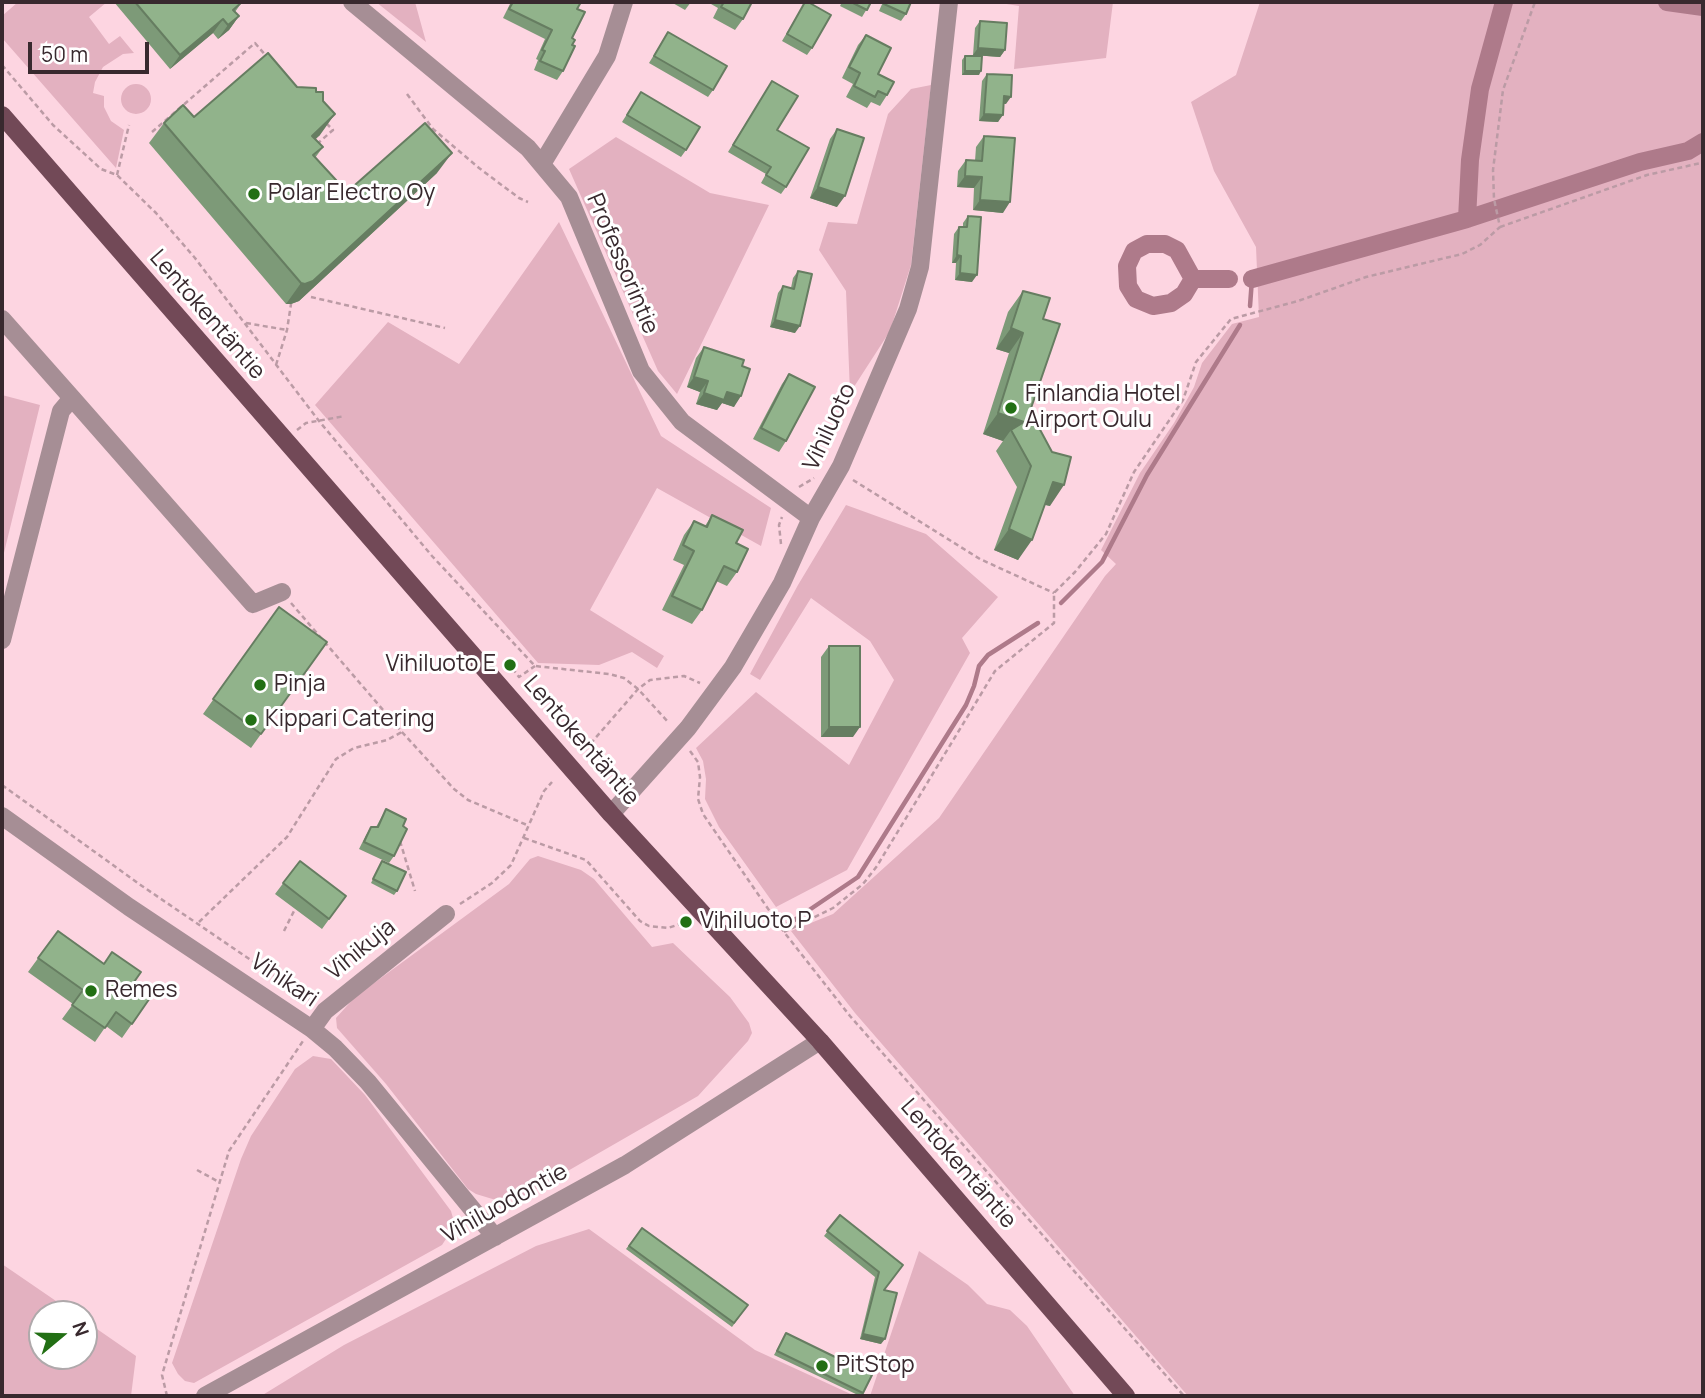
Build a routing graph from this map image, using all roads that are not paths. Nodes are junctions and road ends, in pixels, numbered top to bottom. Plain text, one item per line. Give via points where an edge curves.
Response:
1 (352, 2) edge
2 (624, 2) edge
3 (949, 2) edge
4 (2, 115) edge
5 (542, 164) junction
6 (2, 318) edge
7 (72, 398) junction
8 (811, 519) junction
9 (282, 592) road end
10 (2, 640) edge
11 (611, 814) junction
12 (2, 816) edge
13 (446, 914) road end
14 (312, 1029) junction
15 (820, 1041) junction
16 (495, 1237) junction
17 (205, 1396) edge
18 (1126, 1396) edge

1 - 5 street, Professorintie
2 - 5 street via 607,56
3 - 8 street, Vihiluoto via 920,267 908,309 865,412
4 - 11 main road, Lentokentäntie
5 - 8 street, Professorintie via 569,197 641,371 681,422
6 - 7 street
7 - 9 street via 254,604
7 - 10 street via 61,411
8 - 11 street, Vihiluoto via 782,583 733,667
11 - 15 main road, Lentokentäntie
12 - 14 street, Vihikari
13 - 14 street, Vihikuja via 325,1011
14 - 16 street, Vihikari via 368,1082
15 - 16 street, Vihiluodontie via 625,1165
15 - 18 main road, Lentokentäntie
16 - 17 street, Vihiluodontie

